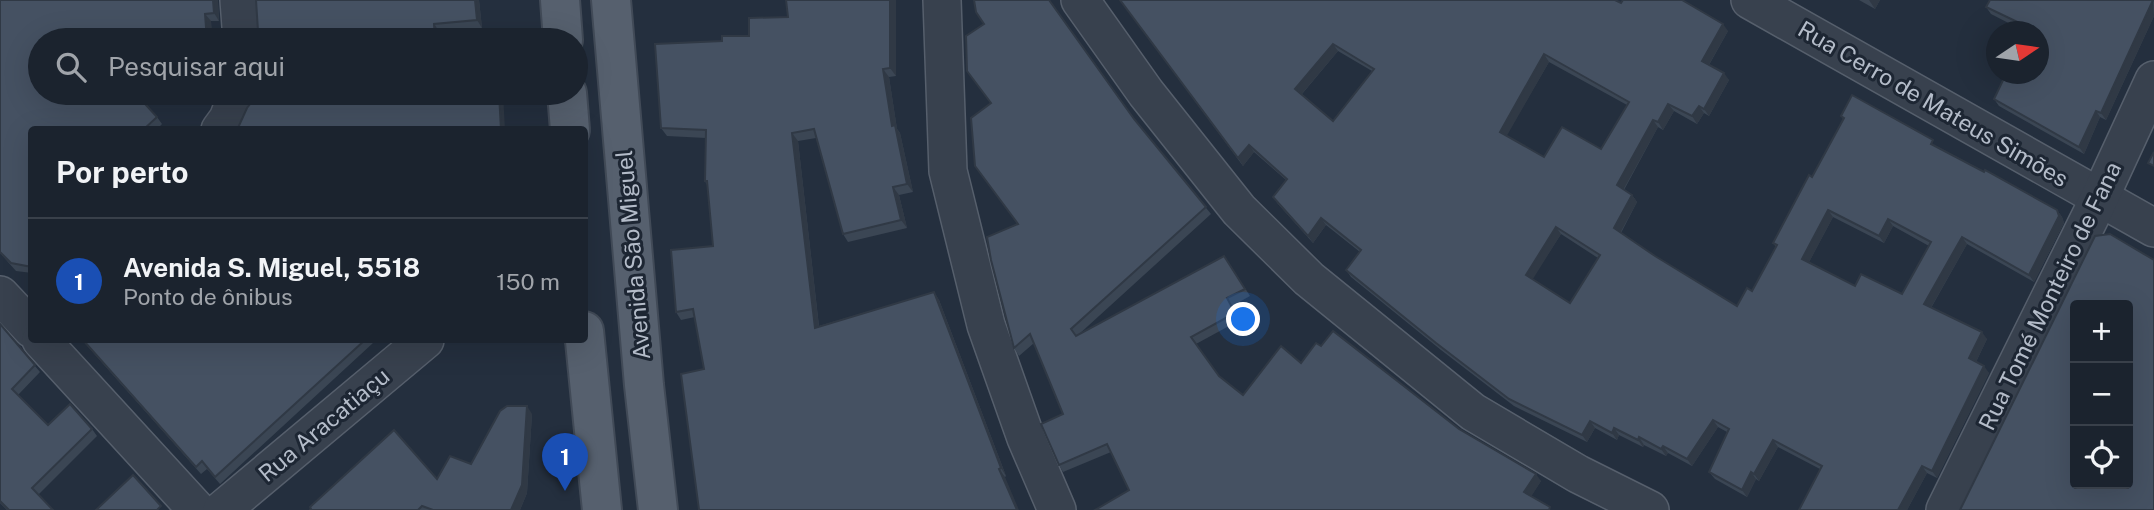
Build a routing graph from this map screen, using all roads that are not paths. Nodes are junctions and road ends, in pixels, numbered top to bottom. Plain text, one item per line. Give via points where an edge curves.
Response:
1 (239, 0) edge
2 (560, 0) edge
3 (611, 0) edge
4 (942, 0) edge
5 (1080, 0) edge
6 (1750, 0) edge
7 (241, 28) edge
8 (562, 28) edge
9 (2154, 80) edge
10 (233, 105) edge
11 (568, 105) edge
12 (223, 126) edge
13 (570, 126) edge
14 (2099, 199) junction
15 (2154, 228) edge
16 (44, 343) edge
17 (421, 343) edge
18 (585, 343) edge
19 (197, 510) edge
20 (222, 510) edge
21 (603, 510) edge
22 (658, 510) edge
23 (1057, 510) edge
24 (1650, 510) edge
25 (1945, 510) edge

1 - 7 street
2 - 8 main road
3 - 22 main road, Avenida São Miguel
4 - 23 street via 948,171 986,325
5 - 24 street via 1146,93 1239,210 1309,279 1473,412
6 - 14 street, Rua Cerro de Mateus Simões
9 - 14 street, Rua Tomé Monteiro de Fana
10 - 12 street
11 - 13 main road
14 - 15 street, Rua Cerro de Mateus Simões
14 - 25 street, Rua Tomé Monteiro de Fana
16 - 19 street
17 - 20 street, Rua Aracatiaçu
18 - 21 main road

